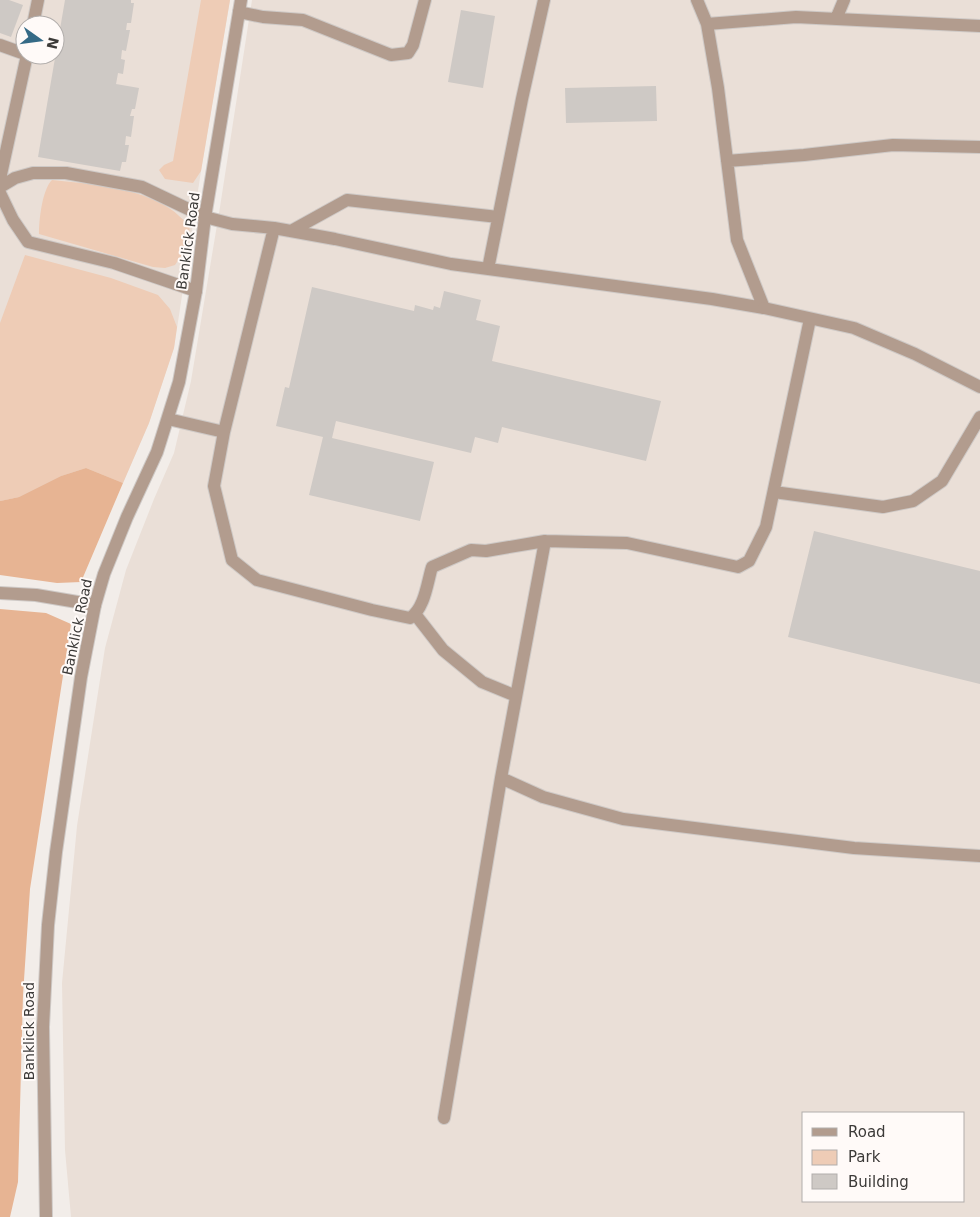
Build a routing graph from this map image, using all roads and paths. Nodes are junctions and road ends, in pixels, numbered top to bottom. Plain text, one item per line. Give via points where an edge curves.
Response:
1 (38, 0) edge
2 (425, 0) edge
3 (544, 0) edge
4 (697, 0) edge
5 (844, 0) edge
6 (240, 6) edge
7 (35, 15) edge
8 (836, 19) junction
9 (707, 24) junction
10 (980, 26) edge
11 (0, 45) edge
12 (15, 51) edge
13 (25, 65) edge
14 (980, 147) edge
15 (727, 161) junction
16 (0, 179) edge
17 (0, 187) edge
18 (0, 193) edge
19 (206, 217) junction
20 (498, 217) junction
21 (274, 228) junction
22 (291, 231) junction
23 (488, 269) junction
24 (196, 291) junction
25 (764, 308) junction
26 (810, 319) junction
27 (980, 387) edge
28 (980, 417) edge
29 (168, 419) junction
30 (224, 432) junction
31 (774, 492) junction
32 (545, 541) junction
33 (0, 593) edge
34 (95, 605) junction
35 (415, 614) junction
36 (516, 696) junction
37 (501, 778) junction
38 (980, 856) edge
39 (444, 1118) dead end
40 (46, 1217) edge

1 - 7 street
2 - 6 street via 413,45 408,53 391,55 303,20 263,17
3 - 20 street
4 - 9 street
5 - 8 street
6 - 19 street, Banklick Road
8 - 9 street via 796,17
8 - 10 street
9 - 15 street
11 - 12 street
13 - 16 street
14 - 15 street via 893,145
15 - 25 street via 737,240
17 - 19 street via 33,173 66,172 142,187
18 - 24 street via 28,242 114,263
19 - 21 street via 232,224
19 - 24 street, Banklick Road
20 - 22 street via 347,200
20 - 23 street
21 - 22 street
21 - 30 street
22 - 23 street
23 - 25 street
24 - 29 street, Banklick Road via 179,382
25 - 26 street
26 - 27 street via 854,328
26 - 31 street
28 - 31 street via 942,481 913,500 884,507
29 - 30 street
29 - 34 street, Banklick Road via 104,574
30 - 35 street via 214,486 232,560 257,580 372,610 410,618
31 - 32 street via 766,528 749,562 738,567 627,543
32 - 35 street via 486,551 471,550 432,567
32 - 36 street
33 - 34 street via 36,594
34 - 40 street, Banklick Road via 81,677 48,925 43,1027
35 - 36 street via 443,650 482,682
36 - 37 street
37 - 38 street via 543,797 623,819 854,848
37 - 39 street

